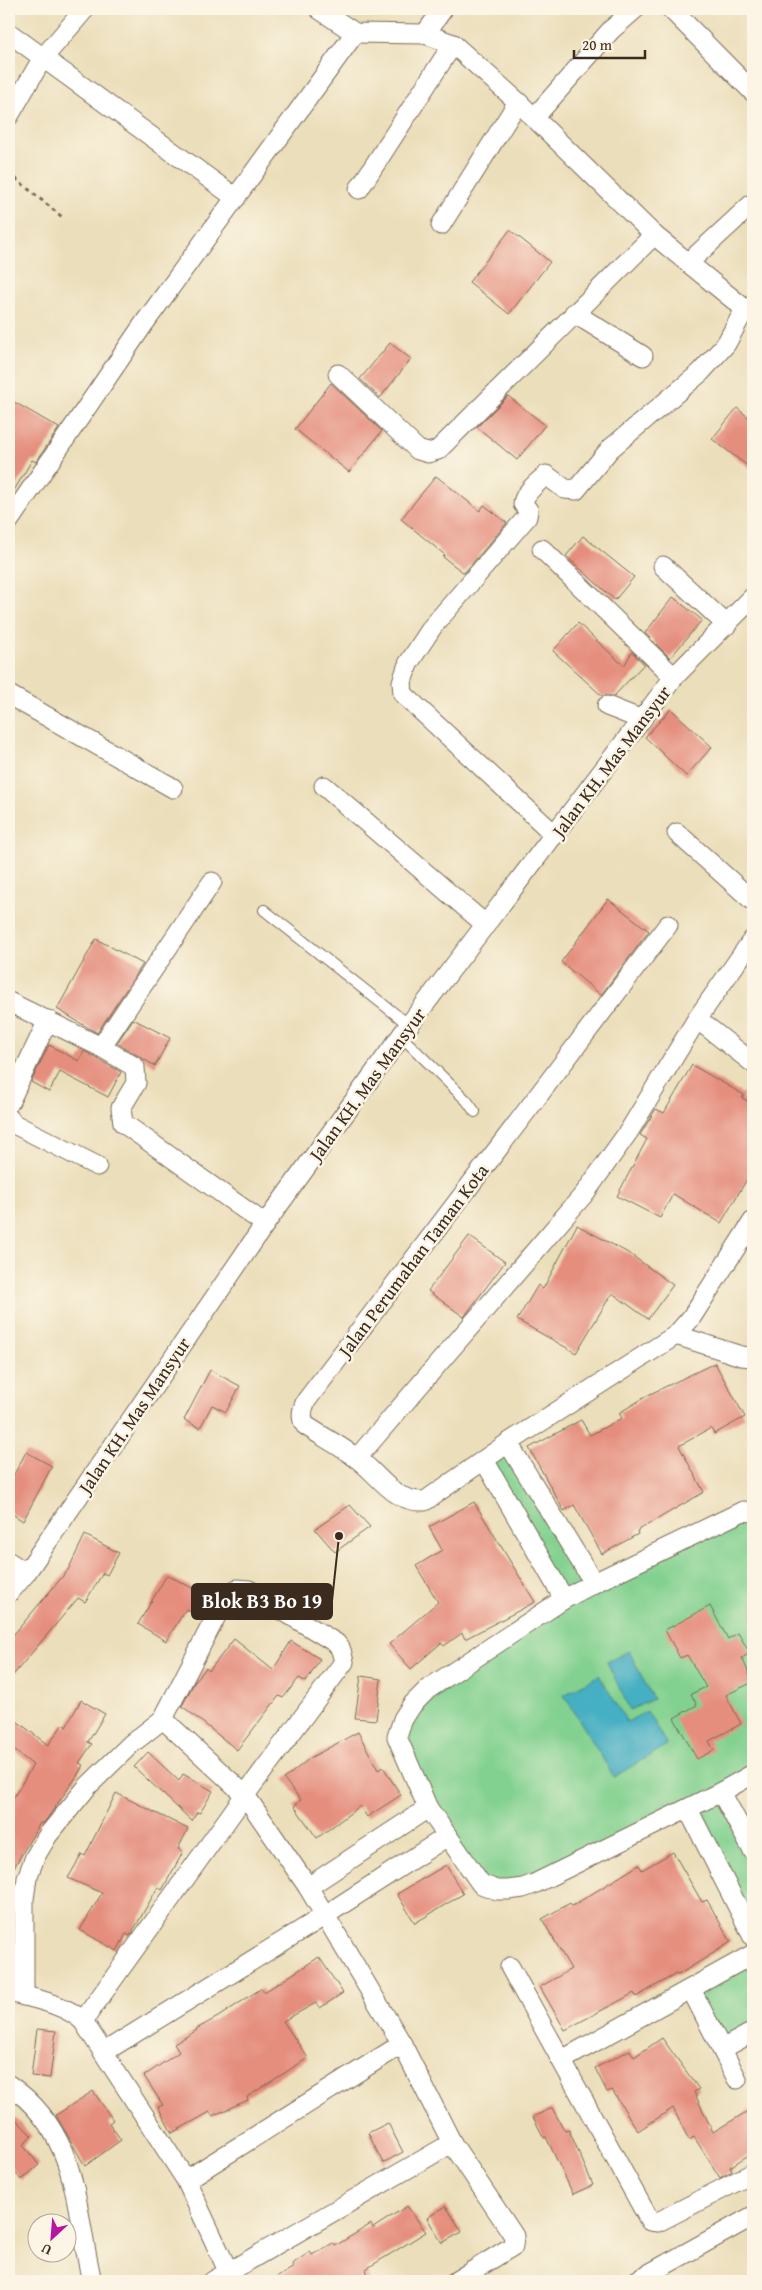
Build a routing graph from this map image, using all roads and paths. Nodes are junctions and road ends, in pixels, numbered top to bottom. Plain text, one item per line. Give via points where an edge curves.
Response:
1 (85, 9) edge
2 (319, 9) edge
3 (443, 9) edge
4 (635, 9) edge
5 (671, 9) edge
6 (9, 33) edge
7 (355, 34) junction
8 (425, 34) junction
9 (453, 44) junction
10 (42, 59) junction
11 (753, 92) edge
12 (518, 102) junction
13 (9, 116) edge
14 (534, 118) junction
15 (9, 173) edge
16 (359, 189) dead end
17 (236, 198) junction
18 (753, 203) edge
19 (62, 217) dead end
20 (441, 225) dead end
21 (654, 235) junction
22 (688, 263) junction
23 (749, 308) edge
24 (574, 313) junction
25 (643, 356) dead end
26 (338, 374) dead end
27 (9, 521) edge
28 (542, 550) dead end
29 (663, 566) dead end
30 (753, 597) edge
31 (727, 625) junction
32 (674, 677) junction
33 (9, 695) edge
34 (607, 706) dead end
35 (640, 719) junction
36 (324, 786) dead end
37 (173, 788) dead end
38 (677, 833) dead end
39 (555, 835) junction
40 (212, 882) dead end
41 (753, 901) edge
42 (264, 910) dead end
43 (486, 925) junction
44 (668, 925) dead end
45 (753, 938) edge
46 (9, 1002) edge
47 (697, 1019) junction
48 (48, 1020) junction
49 (405, 1030) junction
50 (101, 1047) junction
51 (753, 1063) edge
52 (9, 1103) edge
53 (475, 1112) dead end
54 (9, 1118) edge
55 (96, 1166) dead end
56 (753, 1221) edge
57 (265, 1224) junction
58 (676, 1335) junction
59 (753, 1357) edge
60 (508, 1443) junction
61 (357, 1458) junction
62 (484, 1460) junction
63 (753, 1512) edge
64 (9, 1562) edge
65 (26, 1573) junction
66 (594, 1582) junction
67 (9, 1594) edge
68 (564, 1599) junction
69 (163, 1719) junction
70 (753, 1774) edge
71 (721, 1792) junction
72 (245, 1795) junction
73 (428, 1808) junction
74 (688, 1809) junction
75 (446, 1837) junction
76 (753, 1851) edge
77 (308, 1887) junction
78 (324, 1916) junction
79 (753, 1937) edge
80 (753, 1954) edge
81 (510, 1967) dead end
82 (692, 1989) junction
83 (17, 1994) edge
84 (83, 2021) junction
85 (753, 2032) edge
86 (402, 2044) junction
87 (722, 2049) junction
88 (104, 2052) junction
89 (562, 2060) junction
90 (737, 2079) dead end
91 (9, 2085) edge
92 (452, 2142) junction
93 (753, 2174) edge
94 (186, 2180) junction
95 (752, 2219) edge
96 (663, 2275) edge
97 (221, 2277) edge
98 (92, 2281) edge
99 (456, 2281) edge
100 (636, 2281) edge

1 - 10 street
2 - 7 street
3 - 8 street
4 - 14 street via 611,30
5 - 11 street
6 - 10 street
7 - 8 street
7 - 17 street
8 - 9 street
9 - 12 street
9 - 16 street
10 - 13 street
10 - 17 street
12 - 14 street
12 - 20 street
14 - 21 street
15 - 19 path
17 - 27 street via 143,324
18 - 22 street
21 - 22 street
21 - 24 street
22 - 23 street
23 - 39 street via 726,344 701,372 610,449 576,490 565,489 546,475 539,481 523,500 528,510 527,517 433,626 408,664 402,682 403,694
24 - 25 street
24 - 26 street via 432,453 418,450
28 - 32 street
29 - 31 street
30 - 31 street, Jalan KH. Mas Mansyur
31 - 32 street, Jalan KH. Mas Mansyur
32 - 35 street, Jalan KH. Mas Mansyur
33 - 37 street
34 - 35 street
35 - 39 street, Jalan KH. Mas Mansyur
36 - 43 street
38 - 41 street
39 - 43 street, Jalan KH. Mas Mansyur
40 - 50 street
42 - 49 lane
43 - 49 street, Jalan KH. Mas Mansyur
44 - 61 street, Jalan Perumahan Taman Kota via 306,1401 302,1413 305,1425
45 - 47 street
46 - 48 street
47 - 51 street
47 - 61 street via 629,1131 585,1193
48 - 50 street
48 - 52 street
49 - 53 lane
49 - 57 street, Jalan KH. Mas Mansyur
50 - 57 street via 135,1067 136,1083 121,1108 124,1123
54 - 55 street via 14,1124
56 - 58 street, Jalan Perumahan Taman Kota via 691,1318
57 - 65 street, Jalan KH. Mas Mansyur
58 - 59 street
58 - 60 street, Jalan Perumahan Taman Kota
60 - 62 street, Jalan Perumahan Taman Kota
60 - 66 street
61 - 62 street, Jalan Perumahan Taman Kota via 392,1492 414,1502 425,1501
62 - 68 street
63 - 66 street via 743,1511
64 - 65 street
65 - 67 street, Jalan KH. Mas Mansyur
66 - 68 street
68 - 73 street via 428,1689 412,1705 397,1737
69 - 72 street
69 - 72 street via 226,1597 233,1591 249,1590 336,1643 343,1655 342,1666
69 - 83 street via 131,1744 88,1786 48,1835 35,1857 24,1899
70 - 71 street
71 - 74 street
71 - 76 street
72 - 77 street
72 - 84 street
73 - 75 street
73 - 77 street
74 - 75 street via 523,1888 497,1890 481,1884
74 - 79 street
75 - 78 street
77 - 78 street
78 - 86 street
78 - 88 street
80 - 82 street
81 - 89 street
82 - 87 street
82 - 89 street
83 - 84 street via 76,2015
84 - 88 street
85 - 87 street
86 - 92 street
86 - 94 street
87 - 90 street
88 - 94 street
89 - 93 street via 652,2222 658,2222
91 - 98 street via 41,2112 63,2154 79,2206
92 - 97 street
92 - 99 street via 515,2240 511,2248
94 - 97 street
95 - 96 street
96 - 100 street

